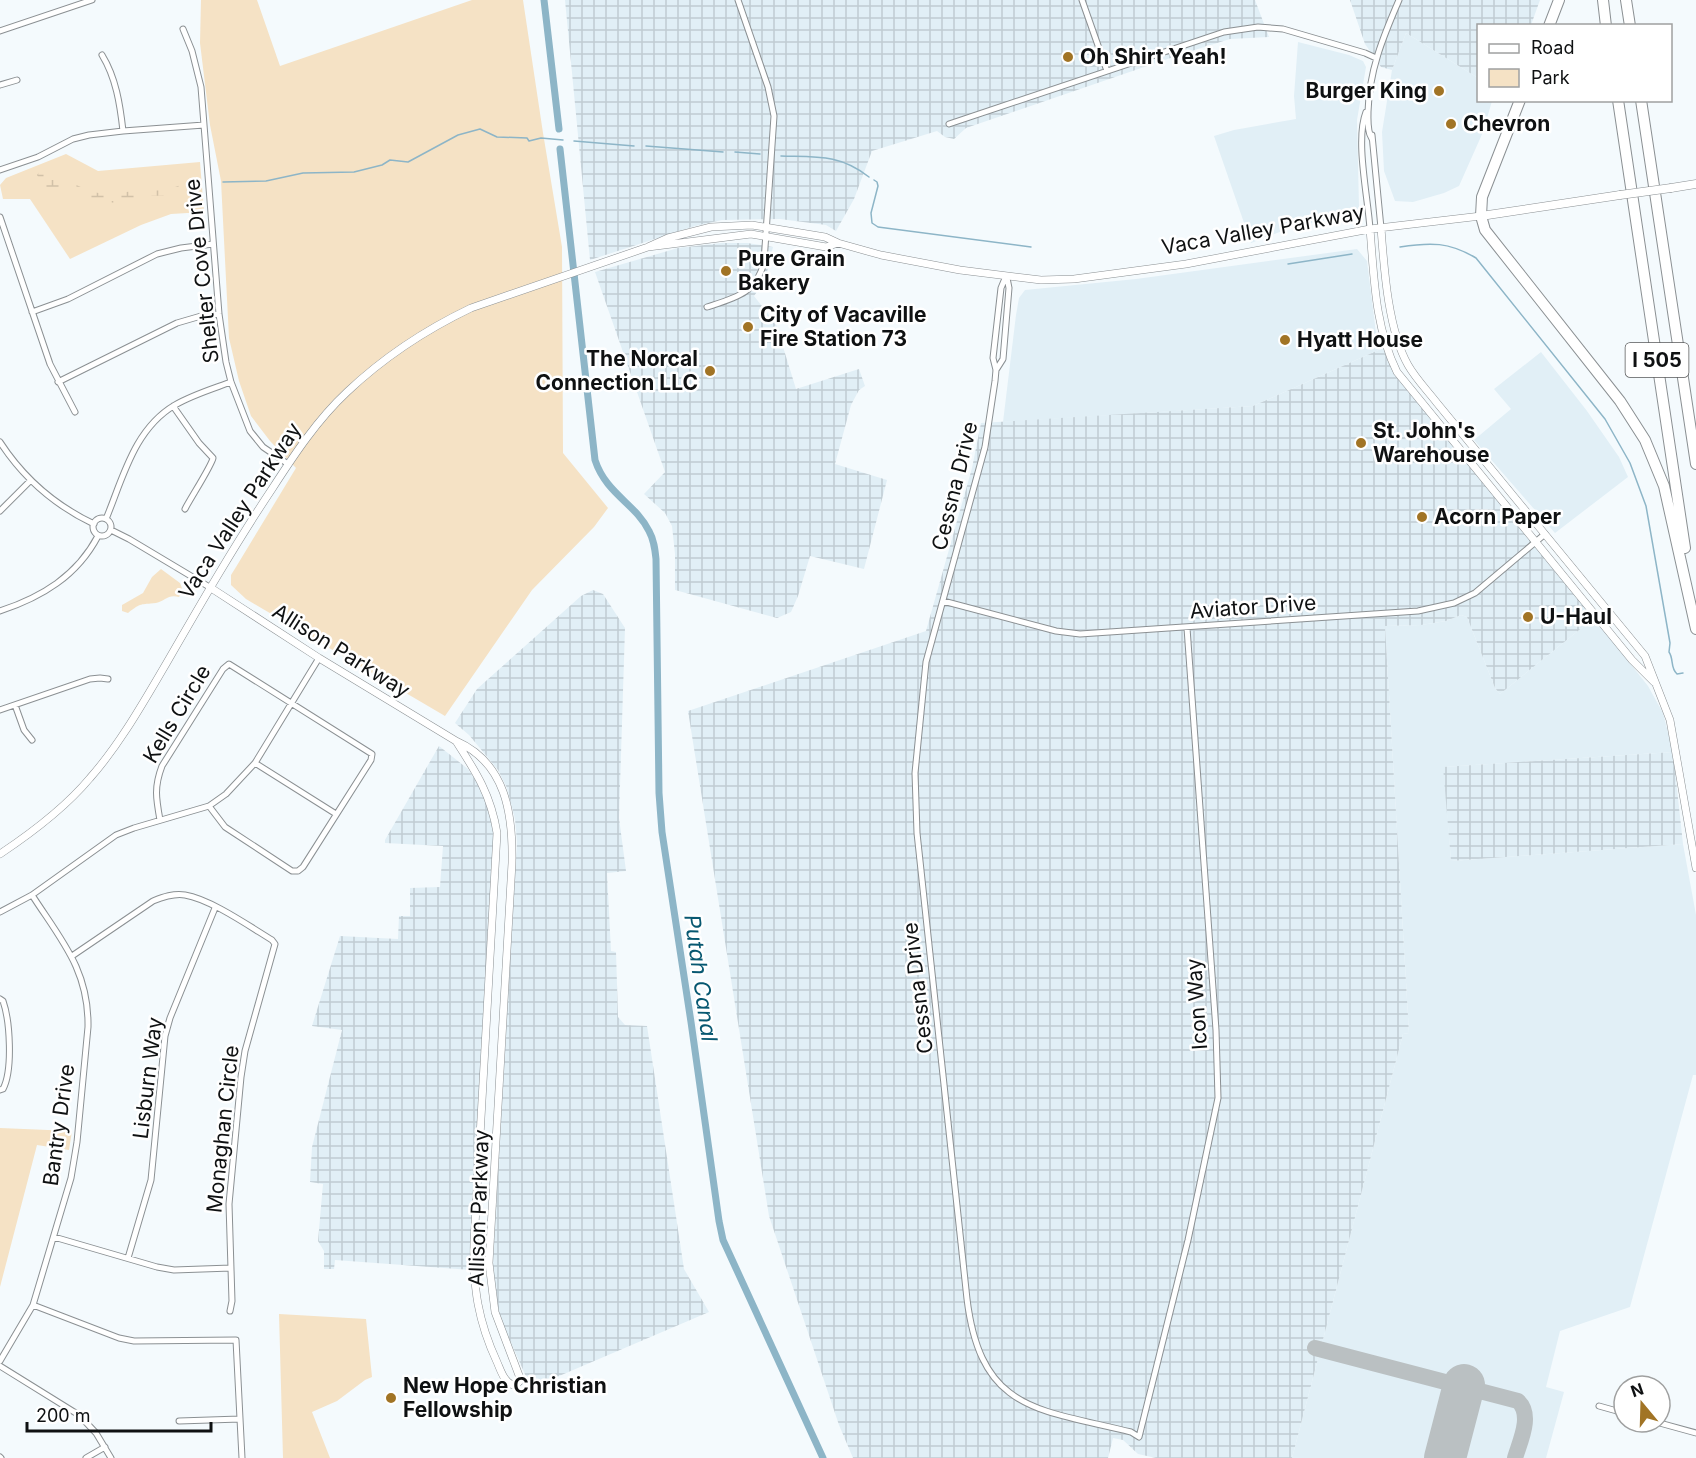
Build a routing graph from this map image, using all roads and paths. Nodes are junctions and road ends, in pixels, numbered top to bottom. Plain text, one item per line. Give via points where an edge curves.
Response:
1 (92, 0) edge
2 (738, 0) edge
3 (1082, 0) edge
4 (1400, 0) edge
5 (1559, 0) edge
6 (1603, 0) edge
7 (1626, 0) edge
8 (1550, 24) edge
9 (1606, 24) edge
10 (1630, 24) edge
11 (183, 29) dead end
12 (0, 31) edge
13 (102, 55) dead end
14 (1376, 58) junction
15 (1107, 71) junction
16 (16, 80) dead end
17 (0, 85) edge
18 (1519, 102) edge
19 (1618, 102) edge
20 (1641, 102) edge
21 (1368, 107) junction
22 (949, 124) dead end
23 (204, 125) junction
24 (123, 131) junction
25 (0, 170) edge
26 (1696, 184) edge
27 (1481, 216) junction
28 (0, 217) edge
29 (766, 227) junction
30 (1381, 228) junction
31 (1370, 229) junction
32 (766, 236) junction
33 (838, 243) junction
34 (213, 244) junction
35 (648, 247) junction
36 (1006, 276) junction
37 (707, 308) dead end
38 (32, 312) junction
39 (219, 314) junction
40 (1385, 344) junction
41 (58, 382) junction
42 (231, 382) junction
43 (1437, 403) junction
44 (173, 406) junction
45 (75, 412) dead end
46 (0, 442) edge
47 (288, 464) junction
48 (1696, 464) edge
49 (30, 481) junction
50 (184, 509) dead end
51 (0, 511) edge
52 (106, 519) junction
53 (93, 524) junction
54 (111, 530) junction
55 (1545, 534) junction
56 (98, 536) junction
57 (1535, 542) junction
58 (211, 588) junction
59 (943, 601) junction
60 (0, 611) edge
61 (1696, 620) edge
62 (1187, 628) junction
63 (1696, 629) edge
64 (319, 658) junction
65 (108, 679) dead end
66 (1657, 685) junction
67 (292, 703) junction
68 (15, 705) junction
69 (0, 710) edge
70 (32, 740) dead end
71 (456, 741) junction
72 (255, 763) junction
73 (209, 806) junction
74 (336, 814) junction
75 (160, 820) junction
76 (0, 854) edge
77 (1696, 868) edge
78 (32, 895) junction
79 (216, 908) junction
80 (0, 912) edge
81 (72, 956) junction
82 (0, 999) edge
83 (0, 1090) edge
84 (54, 1237) junction
85 (128, 1258) junction
86 (231, 1268) junction
87 (33, 1305) junction
88 (230, 1311) dead end
89 (0, 1361) edge
90 (0, 1366) edge
91 (1156, 1372) joint
92 (1599, 1406) dead end
93 (1612, 1410) edge
94 (240, 1419) junction
95 (179, 1421) dead end
96 (1672, 1426) edge
97 (1696, 1433) edge
98 (105, 1447) junction
99 (86, 1458) edge
100 (111, 1458) edge
101 (242, 1458) edge

1 - 12 street
2 - 29 street via 774,116
3 - 15 street
4 - 14 street
5 - 8 highway
6 - 9 highway
7 - 10 highway
11 - 23 street, Shelter Cove Drive via 199,80
13 - 24 street via 119,99
14 - 15 street via 1284,29 1258,27 1224,32
14 - 21 street
15 - 22 street
16 - 17 street
18 - 27 highway via 1482,197
19 - 61 highway, I 505
20 - 48 highway, I 505
21 - 30 street
21 - 31 street via 1362,132
23 - 24 street
23 - 34 street, Shelter Cove Drive
24 - 25 street via 74,139
26 - 27 main road, Vaca Valley Parkway, bridge
27 - 30 street, Vaca Valley Parkway
27 - 63 highway via 1485,230 1620,401 1645,440 1667,496
28 - 38 street
29 - 32 street
29 - 33 street, Vaca Valley Parkway via 825,237
29 - 35 street, Vaca Valley Parkway via 711,227
30 - 31 street, Vaca Valley Parkway
30 - 43 street via 1399,346 1408,365
31 - 36 street, Vaca Valley Parkway via 1186,264 1074,279
31 - 40 street
32 - 33 street, Vaca Valley Parkway via 826,247
32 - 35 street, Vaca Valley Parkway via 735,235
32 - 37 street via 764,262 757,282 739,296
33 - 36 street, Vaca Valley Parkway via 892,257
34 - 38 street via 157,254 68,299
34 - 39 street, Shelter Cove Drive
35 - 47 street, Vaca Valley Parkway via 444,320 398,350 345,393
36 - 59 street, Cessna Drive via 1009,288 1005,336 982,464
38 - 41 street
39 - 41 street via 177,323
39 - 42 street, Shelter Cove Drive
40 - 43 street via 1392,343 1415,383
40 - 57 street via 1408,388
41 - 45 street
42 - 44 street
42 - 47 street, Shelter Cove Drive via 250,431 263,447
43 - 55 street
44 - 50 street via 213,458
44 - 52 street via 139,439
46 - 49 street
47 - 58 street, Vaca Valley Parkway
49 - 51 street
49 - 53 street via 60,506
52 - 53 street
52 - 54 street
53 - 56 street
54 - 56 street
54 - 58 street
55 - 57 street, Aviator Drive
55 - 66 street via 1645,656
56 - 60 street via 86,558 64,580 26,602
57 - 62 street, Aviator Drive via 1475,593 1435,608
57 - 66 street
58 - 64 street, Allison Parkway
58 - 76 street, Vaca Valley Parkway via 129,726 91,777 67,803
59 - 62 street, Aviator Drive via 1080,634
59 - 91 street, Cessna Drive via 926,662 915,802 972,1333 991,1373 1026,1404 1048,1413 1131,1431 1139,1437
62 - 91 street, Icon Way via 1218,1098
64 - 67 street
64 - 71 street, Allison Parkway
65 - 68 street via 90,680
66 - 77 street via 1670,720
67 - 72 street
67 - 74 street, Kells Circle via 372,754
67 - 75 street, Kells Circle via 235,666 229,664 223,669 162,766 155,794
68 - 69 street
68 - 70 street
71 - 71 street, Allison Parkway via 481,779 497,833 474,1288 486,1336 505,1379 513,1384 520,1378 495,1312 489,1263 512,838 506,798 496,777 470,748
72 - 73 street
72 - 74 street
73 - 74 street via 225,827 292,871 303,867
73 - 75 street
75 - 78 street via 116,835
78 - 80 street
78 - 81 street, Bantry Drive
79 - 81 street, Monaghan Circle via 182,895 153,901
79 - 85 street, Lisburn Way via 165,1036 151,1180
79 - 86 street, Monaghan Circle via 275,944 241,1077 229,1204
81 - 84 street, Bantry Drive via 85,988 88,1027 77,1142
82 - 83 street via 6,1011 9,1046 7,1082
84 - 85 street
84 - 87 street, Bantry Drive
85 - 86 street via 174,1270
86 - 88 street
87 - 89 street, Bantry Drive
87 - 94 street via 134,1341 236,1340
90 - 98 street via 79,1415
92 - 93 street
94 - 95 street
94 - 101 street
96 - 97 street
98 - 99 street
98 - 100 street

